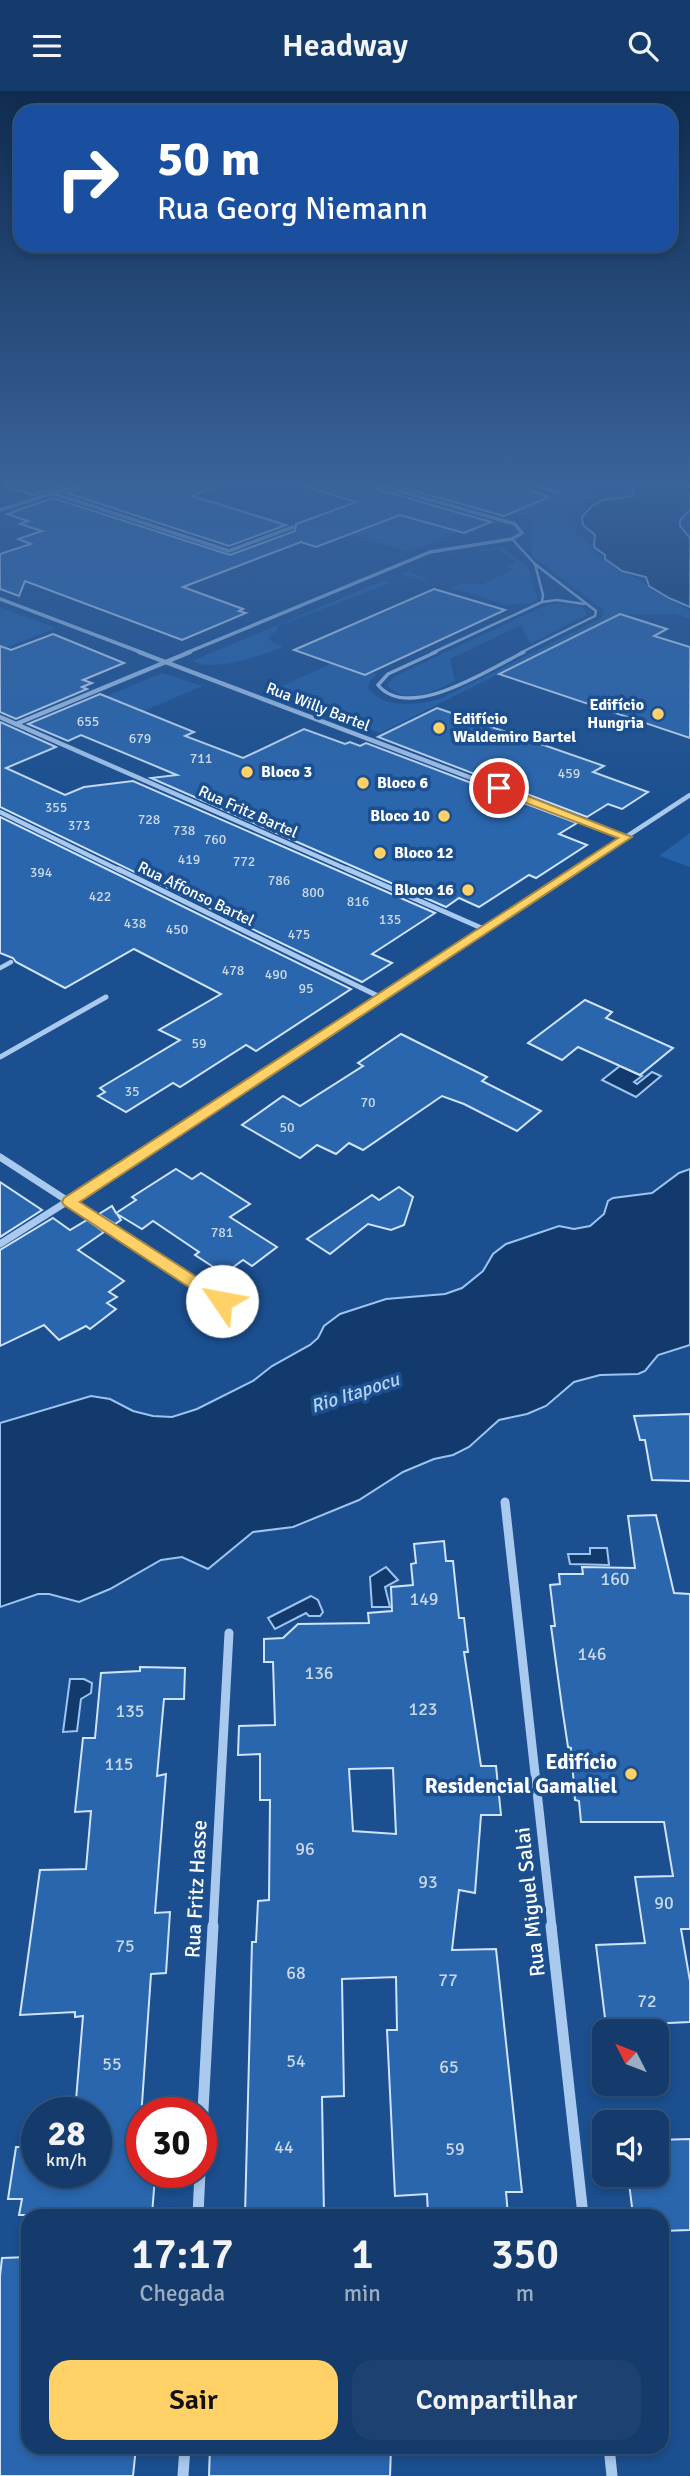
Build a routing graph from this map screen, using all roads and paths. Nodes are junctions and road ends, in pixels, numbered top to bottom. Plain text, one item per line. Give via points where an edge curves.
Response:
1 (336, 591) edge
2 (542, 591) edge
3 (571, 591) edge
4 (0, 599) edge
5 (542, 602) junction
6 (590, 606) junction
7 (166, 662) junction
8 (0, 717) edge
9 (16, 724) junction
10 (690, 795) edge
11 (0, 812) edge
12 (627, 837) junction
13 (486, 930) junction
14 (11, 962) dead end
15 (0, 968) edge
16 (106, 997) dead end
17 (382, 998) junction
18 (0, 1057) edge
19 (0, 1157) edge
20 (69, 1202) junction
21 (0, 1244) edge
22 (222, 1301) dead end
23 (505, 1502) dead end
24 (229, 1633) dead end
25 (204, 2097) edge
26 (199, 2188) edge
27 (198, 2209) edge
28 (582, 2209) edge
29 (185, 2454) edge
30 (610, 2454) edge
31 (183, 2476) edge
32 (612, 2476) edge

1 - 7 street
2 - 5 lane
3 - 6 lane
4 - 7 street, Rua Willy Bartel
5 - 6 lane via 570,600
5 - 6 lane via 388,674 378,685 391,695 433,697 592,619 596,611
7 - 9 street
7 - 12 street, Rua Willy Bartel
8 - 9 street, Rua Fritz Bartel
9 - 13 street, Rua Fritz Bartel
10 - 12 street
11 - 17 street, Rua Affonso Bartel
12 - 13 street
13 - 17 street
14 - 15 lane
16 - 18 street
17 - 20 street
19 - 20 street
20 - 21 street
20 - 22 street
23 - 28 street, Rua Miguel Salai
24 - 25 street, Rua Fritz Hasse
26 - 27 street
29 - 31 street
30 - 32 street

